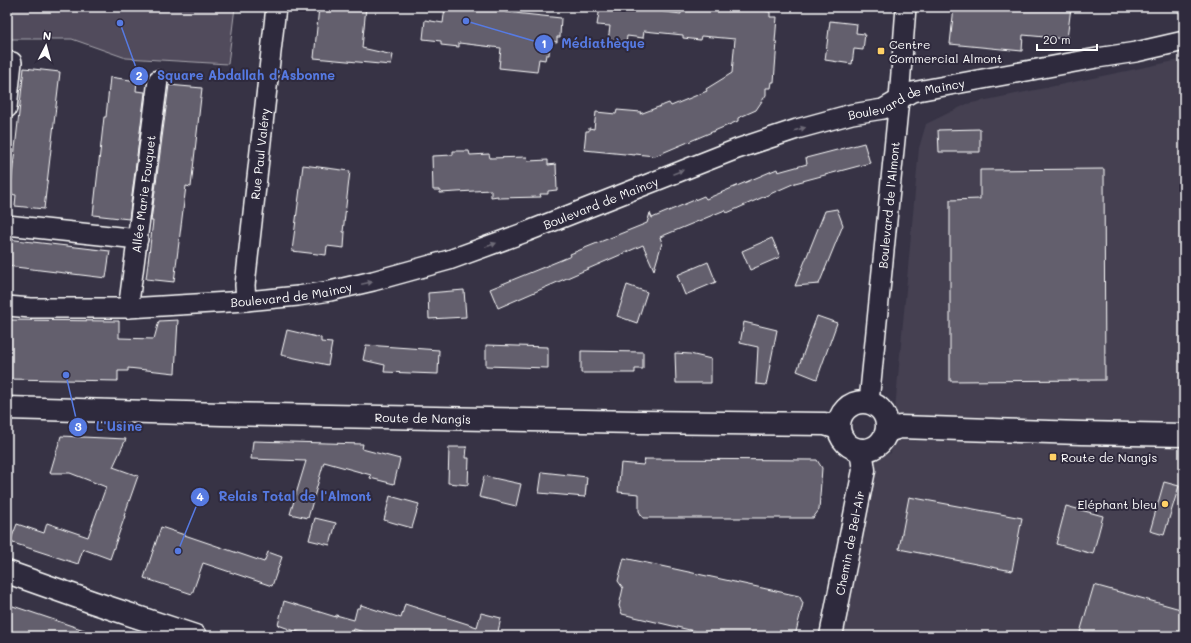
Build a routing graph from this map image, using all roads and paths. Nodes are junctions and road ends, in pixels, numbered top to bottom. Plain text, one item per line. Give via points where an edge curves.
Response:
1 (276, 7) edge
2 (906, 7) edge
3 (1184, 42) edge
4 (12, 62) dead end
5 (158, 80) dead end
6 (900, 99) junction
7 (7, 108) edge
8 (7, 225) edge
9 (138, 239) junction
10 (246, 301) junction
11 (7, 306) edge
12 (128, 308) junction
13 (869, 402) junction
14 (7, 408) edge
15 (838, 428) junction
16 (887, 431) junction
17 (1184, 435) edge
18 (862, 450) junction
19 (7, 572) edge
20 (195, 636) edge
21 (831, 636) edge

1 - 10 street, Rue Paul Valéry via 245,285
2 - 6 street, Boulevard de l'Almont
3 - 6 street, Boulevard de Maincy via 912,92
4 - 7 street
5 - 9 street, Allée Marie Fouquet
10 -> 6 street, Boulevard de Maincy via 330,291 449,260 737,149 797,129 852,114 883,109
6 - 13 street, Boulevard de l'Almont
8 - 9 street
9 - 12 street, Allée Marie Fouquet
10 - 12 street, Boulevard de Maincy
11 - 12 street, Boulevard de Maincy
13 - 15 main road via 861,401 847,407 838,420
13 - 16 main road via 876,405 885,416
14 - 15 main road, Route de Nangis via 825,424
15 - 18 main road via 845,443
16 - 17 main road via 900,427
16 - 18 main road via 875,447
18 - 21 main road, Chemin de Bel-Air via 864,470
19 - 20 main road

